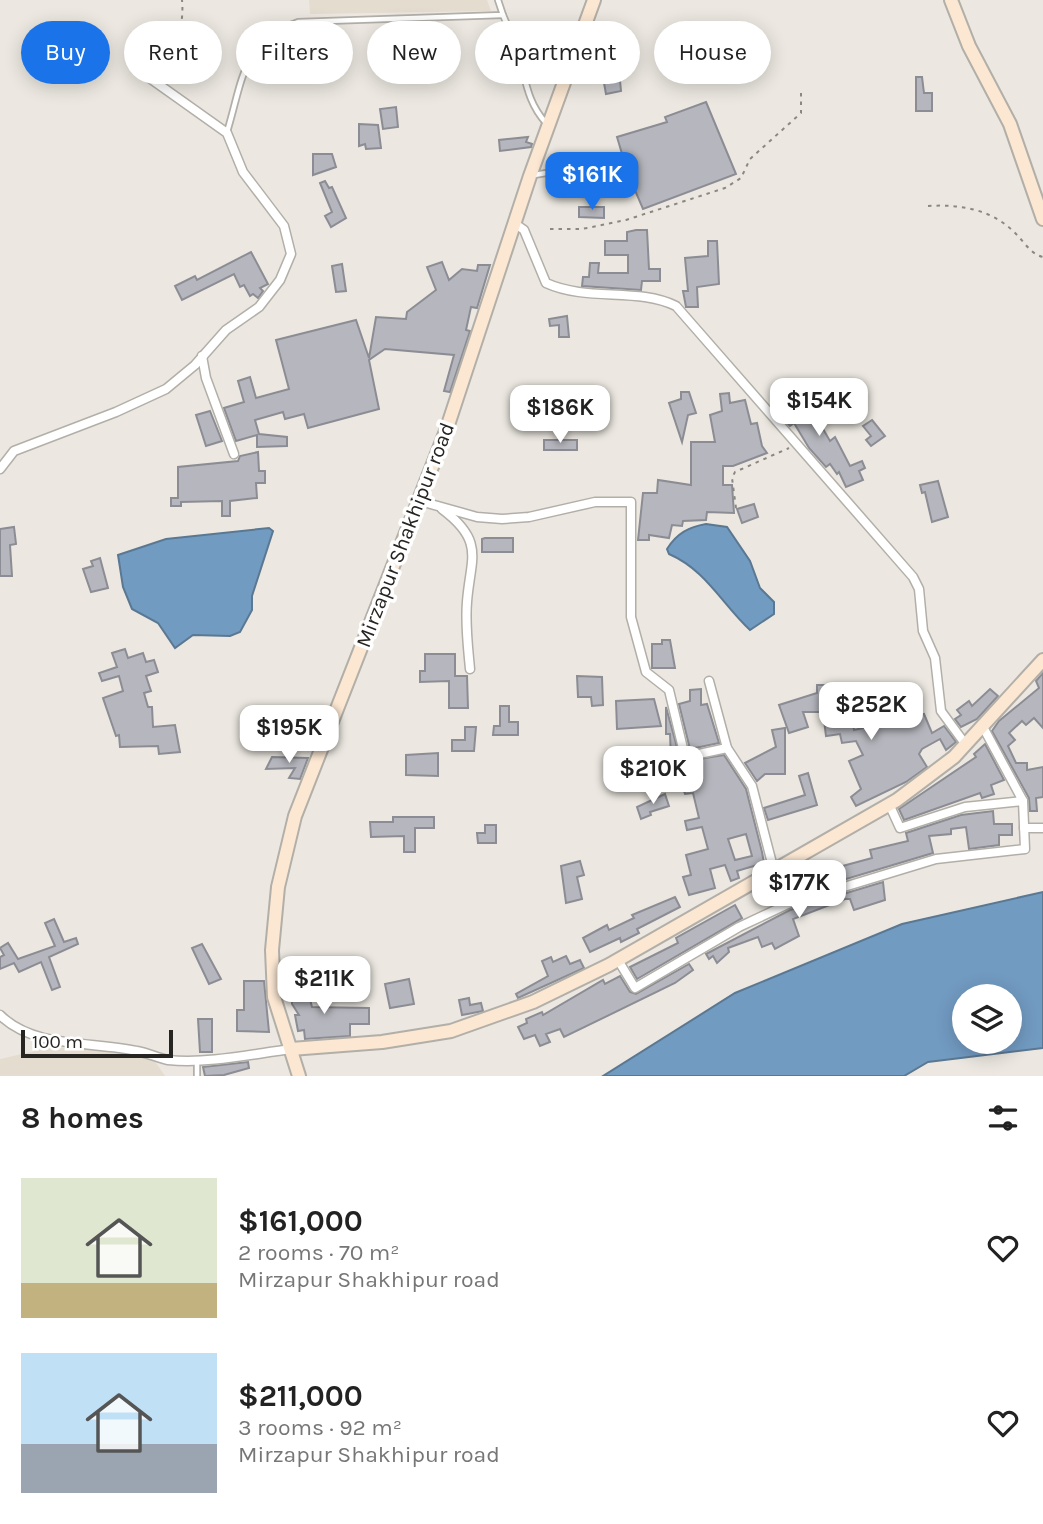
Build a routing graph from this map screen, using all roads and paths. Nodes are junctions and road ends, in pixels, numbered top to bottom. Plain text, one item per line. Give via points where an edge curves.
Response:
1 (182, 0) edge
2 (498, 0) edge
3 (594, 0) edge
4 (951, 0) edge
5 (503, 15) junction
6 (181, 21) edge
7 (158, 84) edge
8 (801, 92) dead end
9 (548, 125) junction
10 (227, 133) junction
11 (620, 161) dead end
12 (530, 176) junction
13 (928, 206) dead end
14 (1043, 219) edge
15 (514, 223) junction
16 (550, 229) dead end
17 (1043, 257) edge
18 (202, 356) junction
19 (797, 445) junction
20 (234, 454) dead end
21 (0, 469) edge
22 (420, 501) junction
23 (437, 506) junction
24 (736, 508) dead end
25 (1043, 660) edge
26 (470, 669) dead end
27 (709, 681) dead end
28 (984, 727) junction
29 (966, 745) junction
30 (727, 748) junction
31 (1023, 801) junction
32 (889, 804) junction
33 (1024, 828) junction
34 (1043, 828) edge
35 (774, 871) junction
36 (618, 960) junction
37 (0, 1015) edge
38 (291, 1049) junction
39 (197, 1059) junction
40 (197, 1076) edge
41 (298, 1076) edge

1 - 6 path
2 - 5 lane
3 - 9 main road, Mirzapur Shakhipur road
4 - 14 main road via 969,46 1010,124
5 - 9 lane via 527,92
5 - 10 lane via 298,22 278,29 250,55
7 - 10 street
8 - 16 path via 801,113 750,159 741,178 725,188 626,220 582,229
9 - 12 main road, Mirzapur Shakhipur road
10 - 18 street via 243,172 284,226 291,254 280,280 259,307 226,330
11 - 12 lane
12 - 15 main road, Mirzapur Shakhipur road
13 - 17 path via 950,204 998,218
15 - 19 street via 524,230 546,283 610,297 654,297 676,306
15 - 22 main road, Mirzapur Shakhipur road
18 - 20 street
18 - 21 street via 166,389 14,451
19 - 24 path via 735,472
19 - 29 street via 913,577 919,589 923,631 935,658 941,711
22 - 23 street
22 - 38 main road, Mirzapur Shakhipur road via 295,816 278,887 272,950 274,997
23 - 26 street via 465,532 473,551 467,601
23 - 30 street via 502,519 595,502 631,502 631,617 646,672 670,690 685,757
25 - 28 main road
27 - 30 street
28 - 29 main road
28 - 31 street
29 - 32 main road
30 - 35 street via 752,786
31 - 32 street via 965,807 900,828
31 - 33 street
32 - 35 main road
33 - 34 street
33 - 36 street via 1025,849 966,854 899,868 763,914 635,988
35 - 36 main road
36 - 38 main road via 533,1002 451,1031
37 - 39 street via 17,1029 38,1037 138,1051 168,1060
38 - 39 street
38 - 41 main road, Mirzapur Shakhipur road
39 - 40 lane

